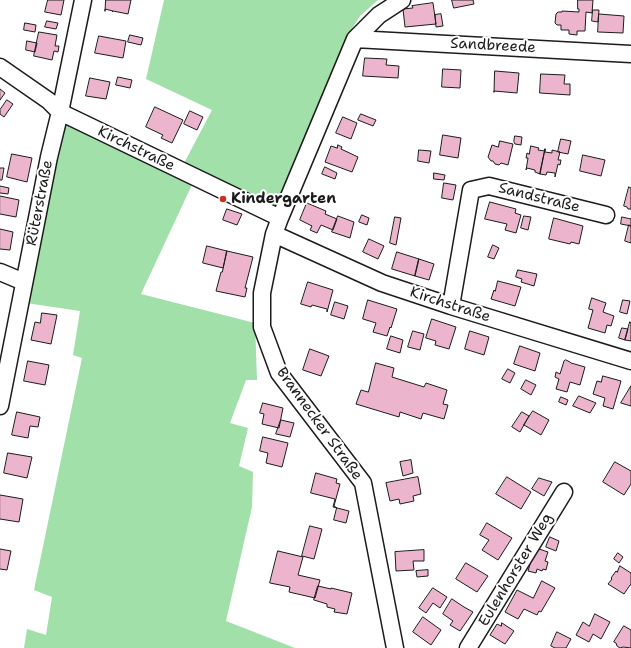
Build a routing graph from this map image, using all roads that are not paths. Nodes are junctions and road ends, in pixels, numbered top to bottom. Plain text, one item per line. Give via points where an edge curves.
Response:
1 (83, 0) edge
2 (402, 0) edge
3 (355, 39) junction
4 (631, 54) edge
5 (0, 67) edge
6 (60, 112) junction
7 (606, 215) dead end
8 (280, 218) junction
9 (274, 234) junction
10 (0, 272) edge
11 (24, 282) junction
12 (451, 306) junction
13 (631, 361) edge
14 (0, 406) edge
15 (564, 492) dead end
16 (395, 648) edge
17 (468, 648) edge

1 - 6 street, Rüterstraße
2 - 3 street, Brannecker Straße via 379,15
3 - 4 street, Sandbreede
3 - 8 street, Brannecker Straße
5 - 6 street, Kirchstraße via 49,101
6 - 8 street, Kirchstraße
6 - 11 street, Rüterstraße
7 - 12 street, Sandstraße via 489,186 471,190
8 - 9 street, Brannecker Straße
9 - 12 street, Kirchstraße via 382,283
9 - 16 street, Brannecker Straße via 262,293 262,327 279,373 363,483
10 - 11 street
11 - 14 street, Rüterstraße
12 - 13 street, Kirchstraße
15 - 17 street, Eulenhorster Weg

